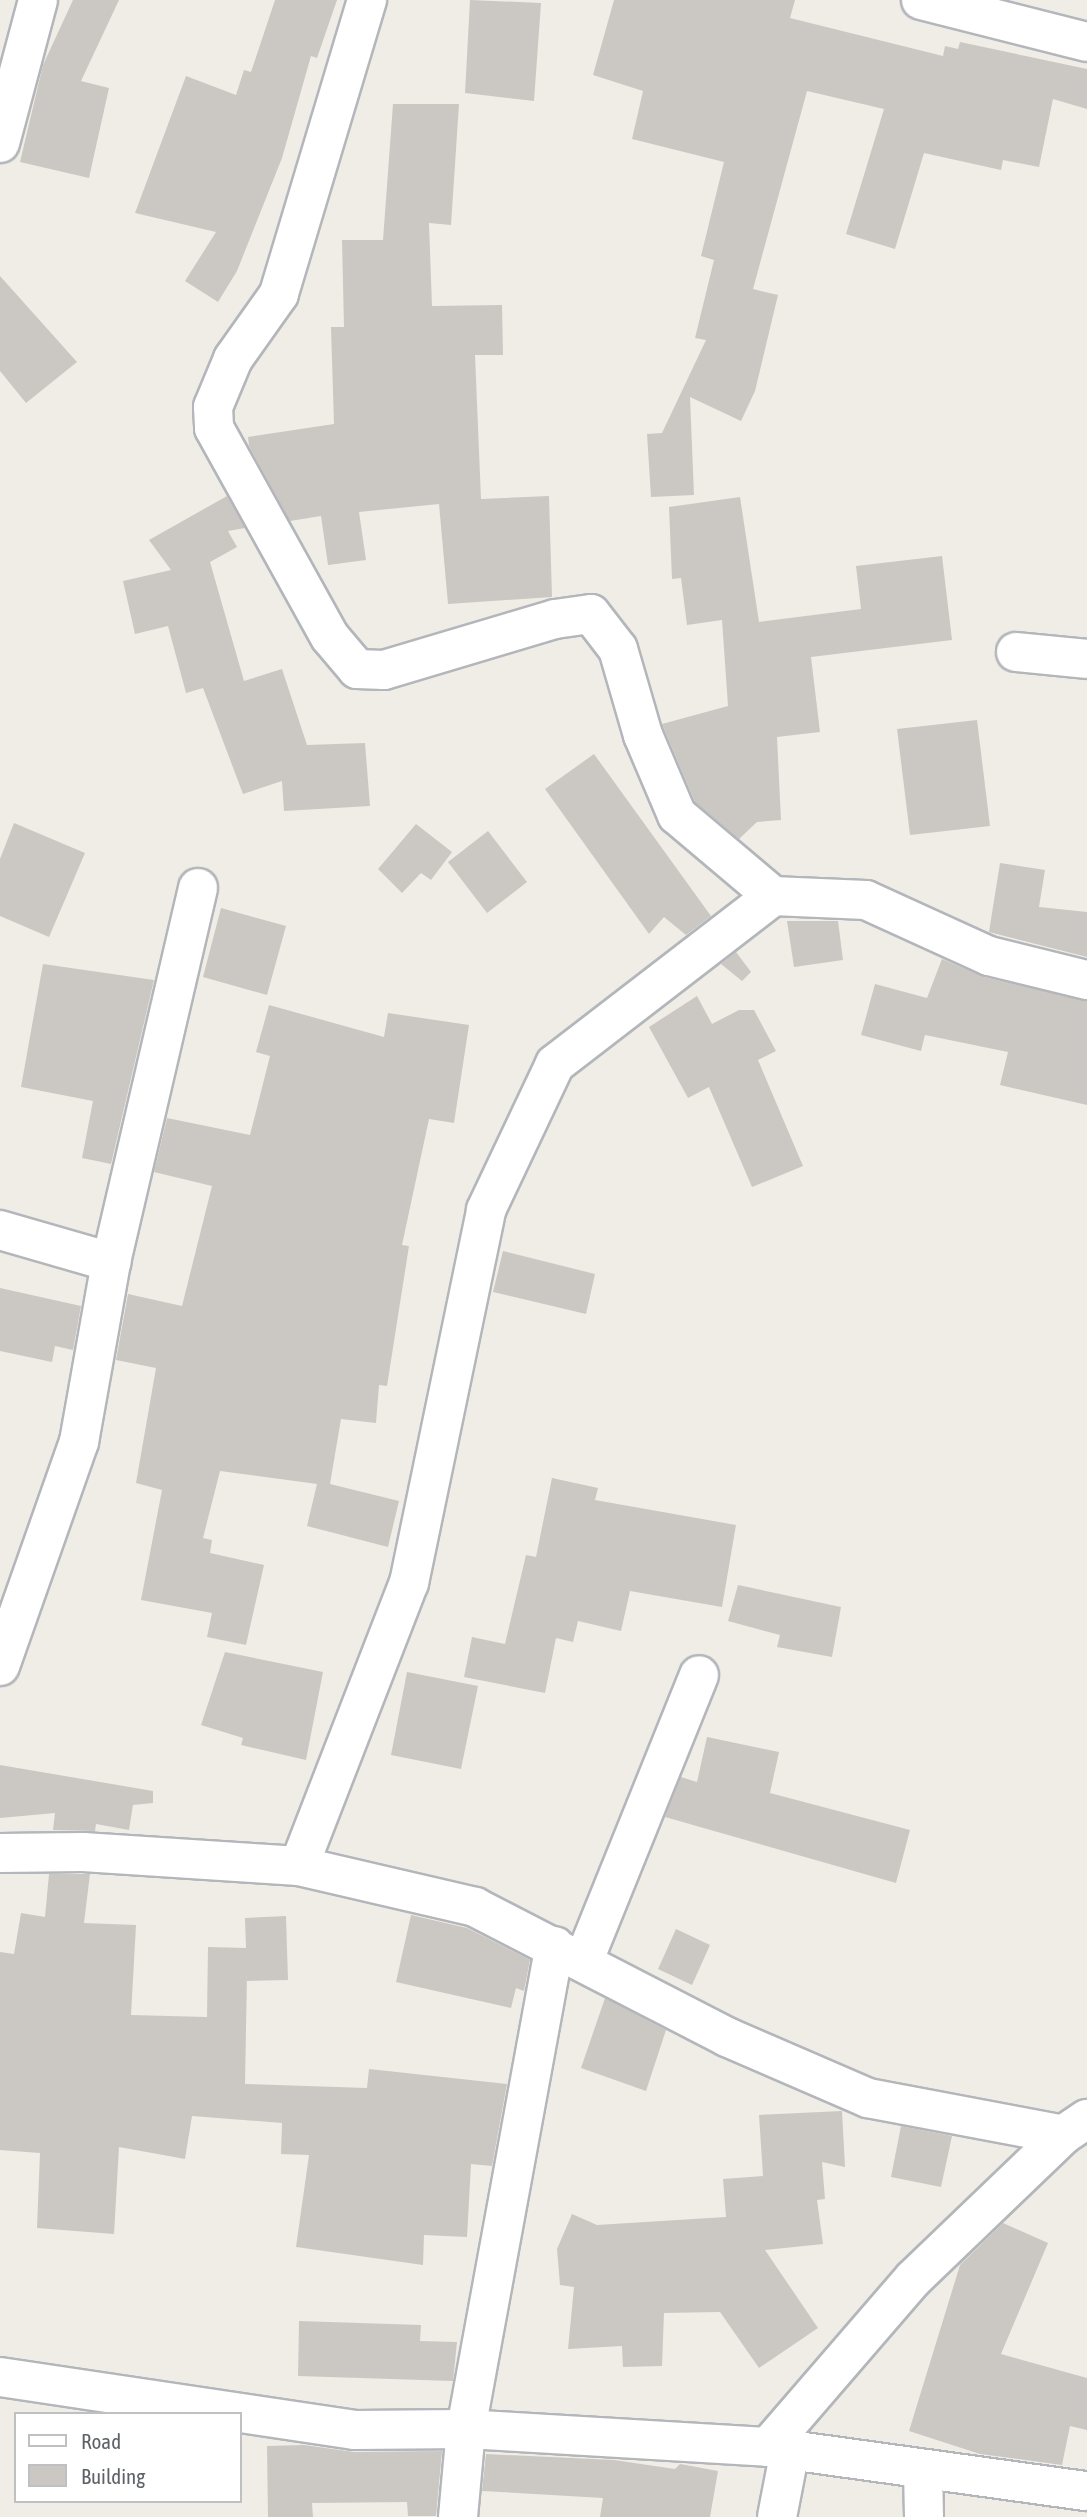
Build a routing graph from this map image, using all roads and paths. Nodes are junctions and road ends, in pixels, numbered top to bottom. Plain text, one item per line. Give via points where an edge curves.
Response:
1 (38, 0) edge
2 (367, 0) edge
3 (921, 0) edge
4 (1087, 41) edge
5 (0, 143) edge
6 (1016, 652) dead end
7 (1087, 659) edge
8 (198, 888) dead end
9 (773, 896) junction
10 (1087, 980) edge
11 (0, 1230) edge
12 (111, 1262) junction
13 (0, 1666) edge
14 (699, 1675) dead end
15 (0, 1853) edge
16 (299, 1866) junction
17 (570, 1953) junction
18 (1075, 2127) edge
19 (0, 2376) edge
20 (236, 2412) edge
21 (242, 2413) edge
22 (466, 2429) junction
23 (779, 2449) junction
24 (923, 2469) junction
25 (1087, 2491) edge
26 (458, 2517) edge
27 (777, 2517) edge
28 (924, 2517) edge

1 - 5 street
2 - 9 street via 279,294 218,385 214,428 330,637 357,669 384,670 572,615 591,614 604,625 618,649 643,735 677,815
3 - 4 street
6 - 7 street
8 - 12 street
9 - 10 street via 866,900 989,956
9 - 16 street via 555,1064 486,1210 409,1583
11 - 12 street
12 - 13 street via 79,1442
14 - 17 street
15 - 16 street via 83,1852
16 - 17 street via 475,1907
17 - 18 street via 727,2037 868,2098
17 - 22 street
18 - 23 street via 913,2279
19 - 20 street
21 - 22 street via 354,2430
22 - 23 street
22 - 26 street
23 - 24 street
23 - 27 street
24 - 25 street
24 - 28 street

